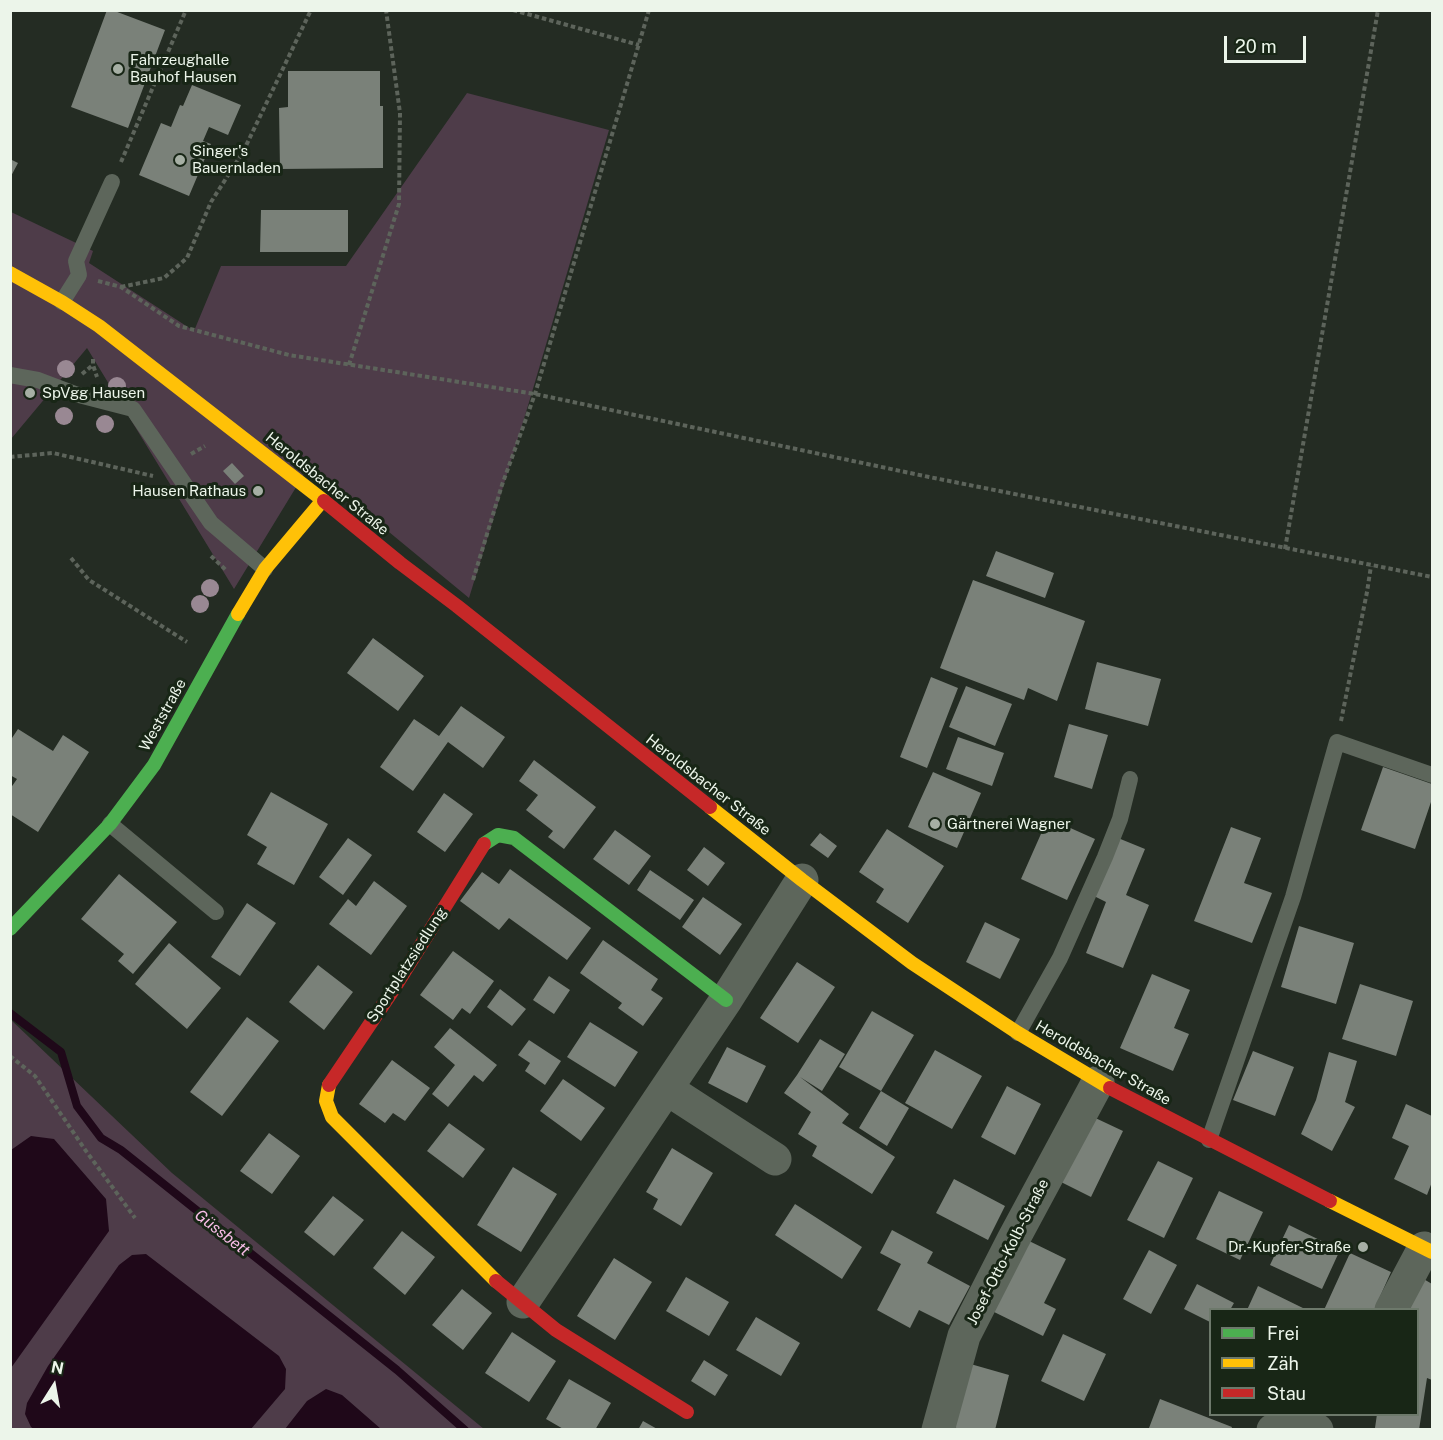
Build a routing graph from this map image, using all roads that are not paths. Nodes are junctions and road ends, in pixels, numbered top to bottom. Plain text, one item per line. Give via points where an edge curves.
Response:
1 (112, 182) road end
2 (10, 273) edge
3 (62, 302) junction
4 (10, 375) edge
5 (322, 500) junction
6 (265, 569) junction
7 (1432, 775) edge
8 (1130, 779) dead end
9 (110, 824) junction
10 (801, 880) junction
11 (216, 912) dead end
12 (10, 929) edge
13 (726, 1000) junction
14 (1018, 1033) junction
15 (1098, 1082) junction
16 (667, 1089) junction
17 (1209, 1140) junction
18 (775, 1159) dead end
19 (1428, 1250) edge
20 (523, 1302) junction
21 (1392, 1308) edge
22 (687, 1412) dead end
23 (1335, 1416) edge
24 (938, 1430) edge
25 (1273, 1430) edge
26 (1317, 1430) edge
27 (1328, 1430) edge

1 - 3 lane via 76,261 79,275
2 - 3 street, Heroldsbacher Straße
3 - 5 street, Heroldsbacher Straße via 99,326
4 - 6 lane via 133,409 211,523
5 - 6 street, Weststraße
5 - 10 street, Heroldsbacher Straße
6 - 9 street, Weststraße via 154,765
7 - 17 lane via 1337,742 1293,897
8 - 14 lane via 1106,857 1060,958
9 - 11 lane
9 - 12 street, Weststraße
10 - 13 street
10 - 14 street, Heroldsbacher Straße via 912,963
13 - 16 street
13 - 20 street, Sportplatzsiedlung via 514,838 498,835 483,844 393,990 329,1083 326,1101 332,1117 489,1275
14 - 15 street, Heroldsbacher Straße
15 - 17 street, Heroldsbacher Straße
15 - 24 street, Josef-Otto-Kolb-Straße via 964,1336
16 - 18 street
16 - 20 street
17 - 19 street, Heroldsbacher Straße
19 - 21 street
20 - 22 street, Sportplatzsiedlung via 556,1330
23 - 27 street
25 - 26 street via 1292,1420

